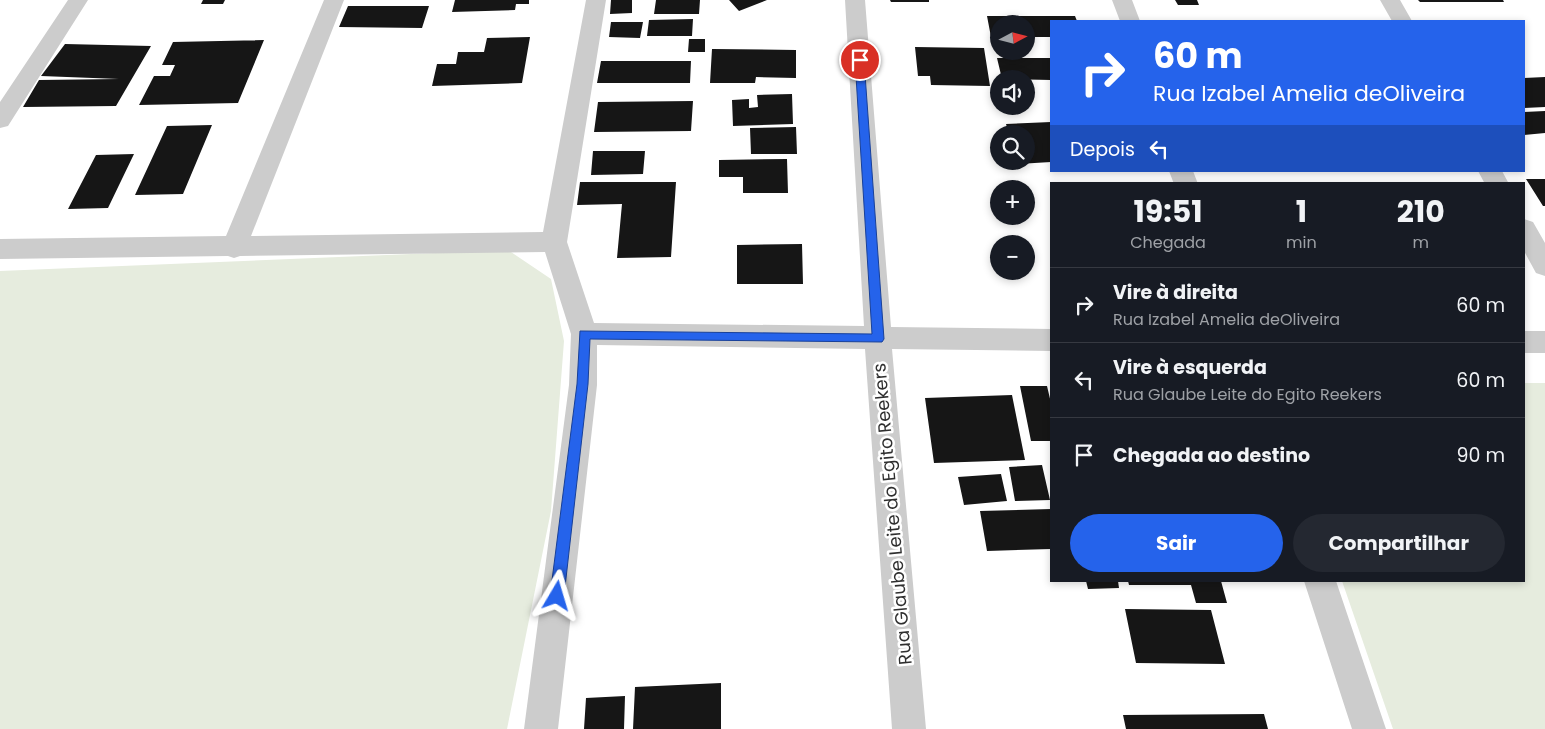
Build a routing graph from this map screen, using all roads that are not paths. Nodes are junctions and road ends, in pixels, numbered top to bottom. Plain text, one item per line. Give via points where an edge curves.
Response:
1 (78, 0) edge
2 (334, 0) edge
3 (596, 0) edge
4 (856, 0) edge
5 (1122, 0) edge
6 (1390, 0) edge
7 (1130, 20) edge
8 (1401, 20) edge
9 (0, 120) edge
10 (1525, 231) edge
11 (554, 242) junction
12 (234, 248) junction
13 (0, 249) edge
14 (1545, 266) edge
15 (584, 334) junction
16 (878, 339) junction
17 (1050, 340) edge
18 (1525, 342) edge
19 (1545, 342) edge
20 (1320, 582) edge
21 (541, 729) edge
22 (909, 729) edge
23 (1369, 729) edge

1 - 9 street
2 - 12 street
3 - 11 street
4 - 16 street, Rua Glaube Leite do Egito Reekers
5 - 7 street
6 - 8 street
10 - 14 street
11 - 12 street
11 - 15 street
12 - 13 street
15 - 16 street
15 - 21 street via 582,384
16 - 17 street
16 - 22 street, Rua Glaube Leite do Egito Reekers
18 - 19 street
20 - 23 street

